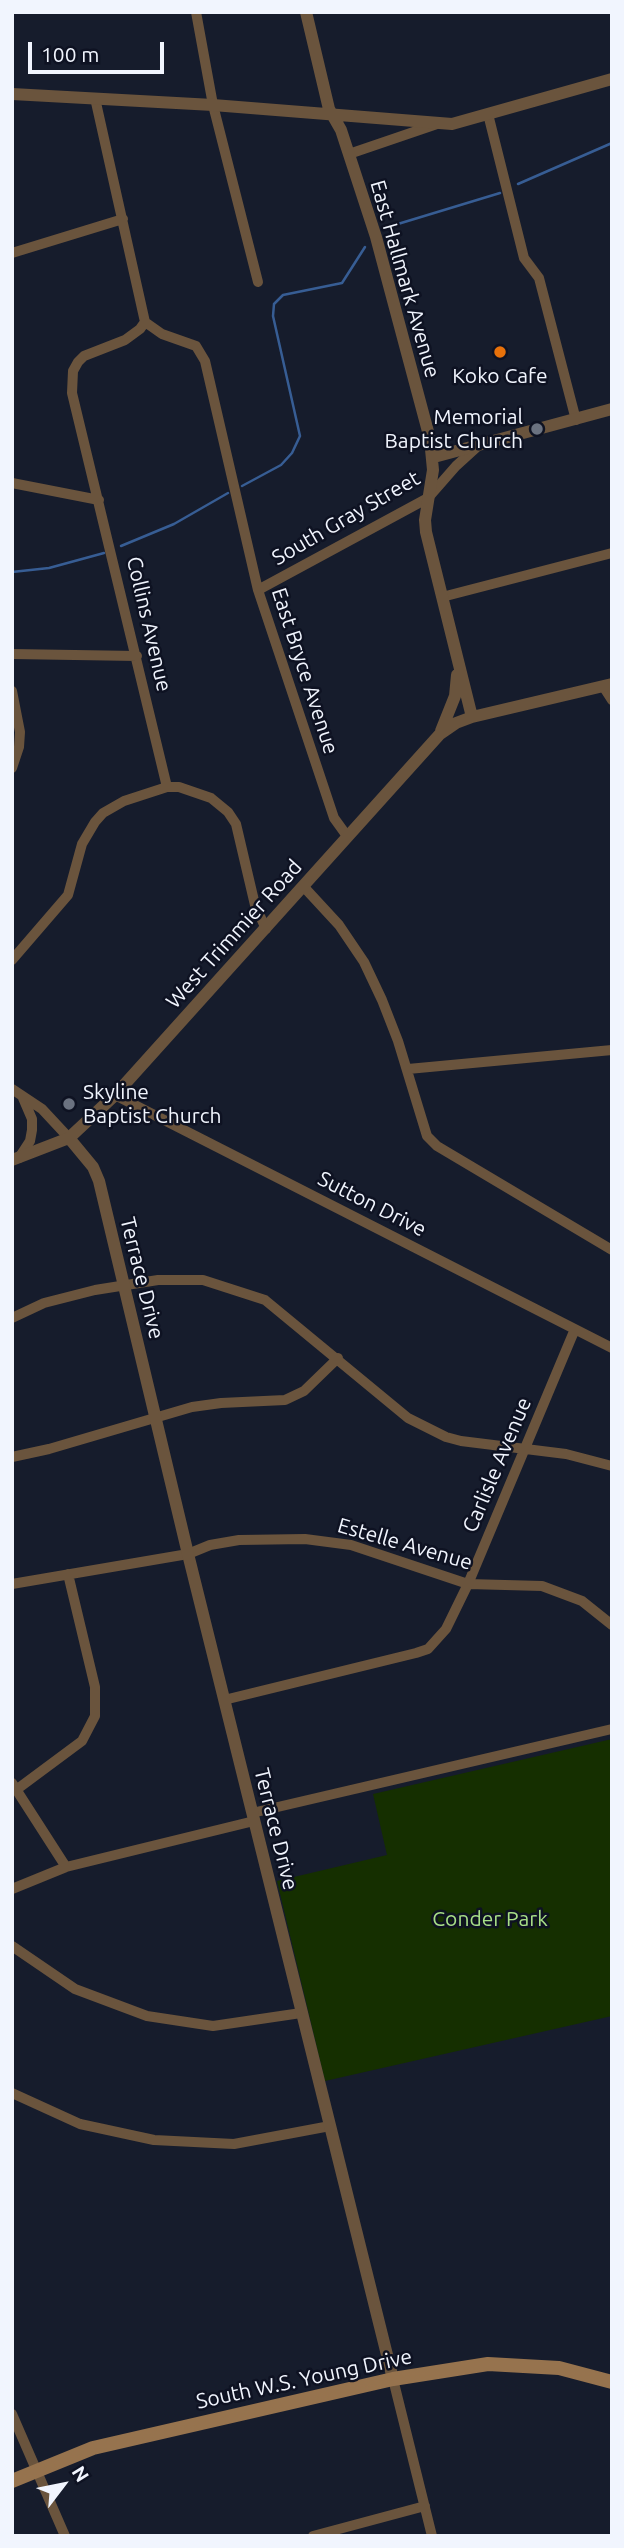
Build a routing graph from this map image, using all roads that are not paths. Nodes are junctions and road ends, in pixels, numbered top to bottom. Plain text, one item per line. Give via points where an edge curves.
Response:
1 (196, 12) edge
2 (306, 12) edge
3 (612, 79) edge
4 (12, 94) edge
5 (95, 99) junction
6 (213, 106) junction
7 (333, 114) junction
8 (488, 114) junction
9 (441, 122) junction
10 (349, 154) junction
11 (123, 219) junction
12 (12, 253) edge
13 (258, 282) dead end
14 (145, 321) junction
15 (612, 409) edge
16 (576, 420) junction
17 (478, 446) junction
18 (434, 457) junction
19 (12, 483) edge
20 (428, 498) junction
21 (99, 500) junction
22 (612, 553) edge
23 (258, 590) junction
24 (442, 597) junction
25 (12, 653) edge
26 (136, 656) junction
27 (457, 657) junction
28 (607, 685) edge
29 (12, 691) edge
30 (612, 700) edge
31 (472, 717) junction
32 (440, 734) junction
33 (12, 768) edge
34 (167, 787) junction
35 (347, 836) junction
36 (303, 886) junction
37 (266, 929) junction
38 (12, 960) edge
39 (612, 1050) edge
40 (408, 1069) junction
41 (12, 1089) edge
42 (116, 1095) junction
43 (22, 1098) junction
44 (69, 1138) junction
45 (16, 1159) edge
46 (612, 1250) edge
47 (125, 1284) junction
48 (12, 1318) edge
49 (575, 1329) junction
50 (612, 1348) edge
51 (338, 1358) junction
52 (156, 1416) junction
53 (525, 1448) junction
54 (12, 1457) edge
55 (612, 1466) edge
56 (188, 1554) junction
57 (68, 1574) junction
58 (12, 1584) edge
59 (468, 1584) junction
60 (612, 1625) edge
61 (224, 1699) junction
62 (612, 1729) edge
63 (14, 1786) edge
64 (253, 1817) junction
65 (66, 1867) junction
66 (12, 1889) edge
67 (12, 1946) edge
68 (301, 2013) junction
69 (12, 2093) edge
70 (330, 2126) junction
71 (393, 2379) junction
72 (612, 2382) edge
73 (12, 2414) edge
74 (38, 2470) junction
75 (12, 2481) edge
76 (425, 2506) junction
77 (65, 2536) edge
78 (313, 2536) edge
79 (432, 2536) edge

1 - 6 street
2 - 7 street, East Hallmark Avenue
3 - 8 street
4 - 5 street
5 - 6 street
5 - 11 street
6 - 7 street
6 - 13 street
7 - 9 street
7 - 10 street, East Hallmark Avenue
8 - 9 street via 452,124
8 - 16 street via 524,258 539,278
9 - 10 street
10 - 18 street, East Hallmark Avenue via 376,237
11 - 12 street
11 - 14 street
14 - 21 street, Collins Avenue via 125,340 84,356 74,371 72,393
14 - 23 street, East Bryce Avenue via 162,334 196,346 205,361
15 - 16 street, South Gray Street
16 - 17 street, South Gray Street
17 - 18 street, South Gray Street
17 - 20 street, South Gray Street
18 - 20 street
19 - 21 street
20 - 23 street, South Gray Street
20 - 24 street via 426,532
21 - 26 street, Collins Avenue
22 - 24 street
23 - 35 street, East Bryce Avenue via 334,817
24 - 27 street
25 - 26 street
26 - 34 street, Collins Avenue
27 - 31 street
27 - 32 street via 456,696
28 - 30 street
28 - 31 street, West Trimmier Road
29 - 33 street via 20,732
31 - 32 street, West Trimmier Road
32 - 35 street, West Trimmier Road
34 - 37 street via 211,798 228,812 236,824 255,905
34 - 38 street via 103,813 82,844 68,895
35 - 36 street, West Trimmier Road
36 - 37 street, West Trimmier Road
36 - 40 street via 339,925 362,960
37 - 42 street, West Trimmier Road
39 - 40 street
40 - 46 street via 427,1136 437,1146
41 - 43 street
42 - 44 street, West Trimmier Road
42 - 49 street, Sutton Drive
43 - 44 street via 42,1109
43 - 45 street via 32,1130 30,1141
44 - 45 street, West Trimmier Road
44 - 47 street, Terrace Drive via 99,1181
47 - 48 street via 44,1303
47 - 51 street via 183,1278 244,1292 265,1300
47 - 52 street, Terrace Drive
49 - 50 street, Sutton Drive
49 - 53 street, Carlisle Avenue
51 - 52 street via 312,1385 285,1400 221,1403
51 - 53 street via 408,1418 425,1427 461,1441
52 - 54 street
52 - 56 street, Terrace Drive
53 - 55 street
53 - 59 street, Carlisle Avenue
56 - 57 street, Estelle Avenue
56 - 59 street, Estelle Avenue via 239,1540 305,1539 351,1545
56 - 61 street, Terrace Drive
57 - 58 street, Estelle Avenue
57 - 63 street via 95,1686 95,1716 82,1741
59 - 60 street, Estelle Avenue via 542,1586 582,1601
59 - 61 street, Carlisle Avenue via 446,1629 428,1648
61 - 64 street, Terrace Drive
62 - 64 street
63 - 65 street
64 - 65 street
64 - 68 street, Terrace Drive
65 - 66 street
67 - 68 street via 75,1989 147,2016 213,2026
68 - 70 street, Terrace Drive
69 - 70 street via 80,2124 154,2140 234,2144
70 - 71 street, Terrace Drive
71 - 72 main road, South W.S. Young Drive via 488,2364 559,2368
71 - 74 main road, South W.S. Young Drive via 93,2448
71 - 76 street, Terrace Drive
73 - 74 street
74 - 75 main road, South W.S. Young Drive
74 - 77 street
76 - 78 street
76 - 79 street, Terrace Drive

